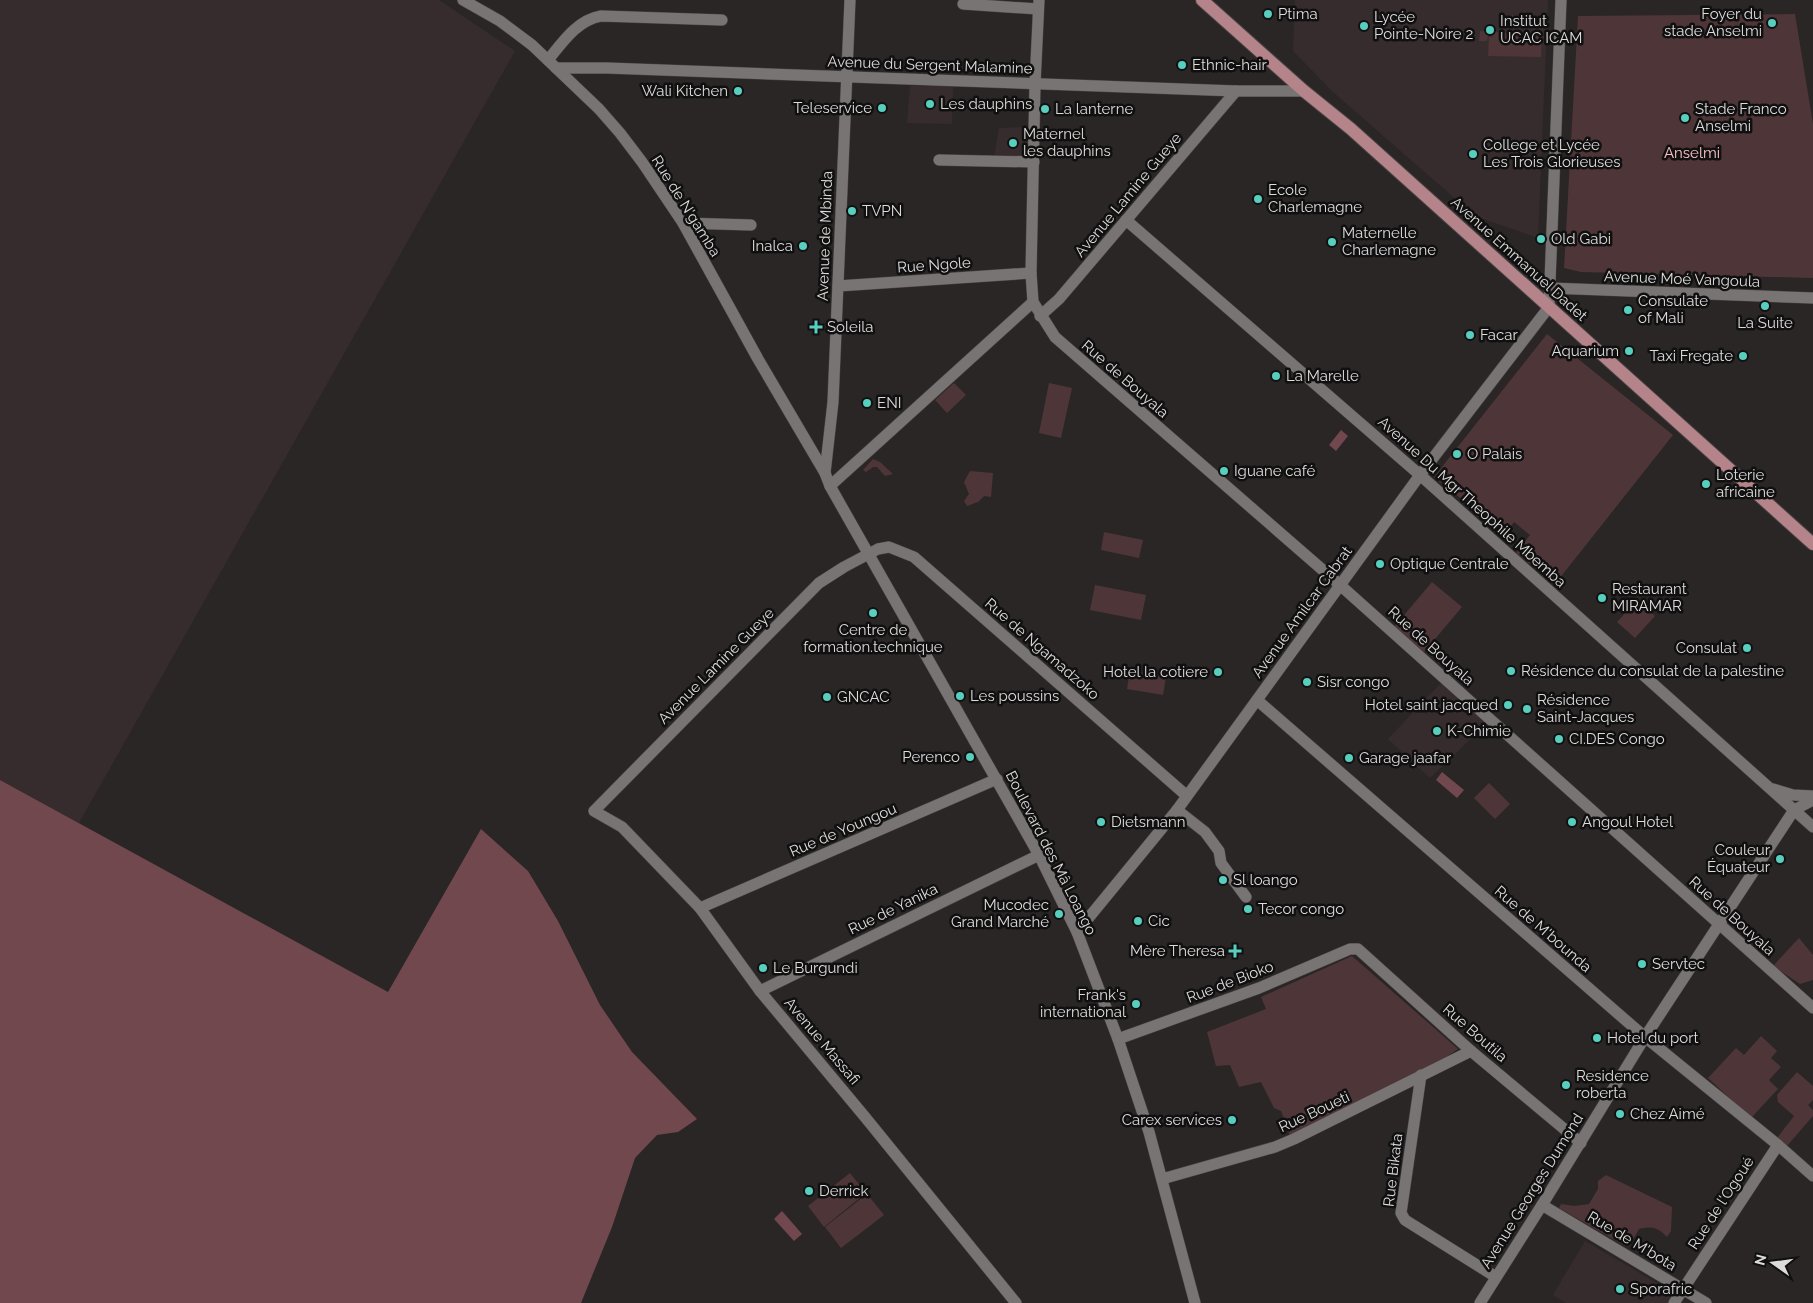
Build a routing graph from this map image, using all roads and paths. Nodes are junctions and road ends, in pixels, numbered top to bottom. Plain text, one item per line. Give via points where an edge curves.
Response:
1 (850, 0) edge
2 (1202, 0) edge
3 (1561, 0) edge
4 (465, 1) edge
5 (963, 4) dead end
6 (1038, 4) edge
7 (722, 20) dead end
8 (552, 64) junction
9 (847, 76) junction
10 (1035, 84) junction
11 (1236, 91) junction
12 (1304, 91) junction
13 (940, 160) dead end
14 (1034, 162) junction
15 (1126, 220) junction
16 (683, 223) junction
17 (751, 226) dead end
18 (1031, 273) junction
19 (838, 286) junction
20 (1550, 288) junction
21 (1813, 298) edge
22 (1033, 302) junction
23 (1549, 307) junction
24 (1040, 316) junction
25 (825, 473) junction
26 (1420, 475) junction
27 (830, 486) junction
28 (1813, 544) edge
29 (868, 553) junction
30 (1340, 585) junction
31 (1257, 700) junction
32 (997, 780) junction
33 (1771, 789) junction
34 (1187, 796) junction
35 (1813, 796) edge
36 (1813, 800) edge
37 (1177, 810) junction
38 (1794, 810) junction
39 (594, 811) joint
40 (1813, 827) edge
41 (1039, 855) junction
42 (1246, 896) dead end
43 (700, 908) junction
44 (1719, 923) junction
45 (1077, 932) junction
46 (1350, 949) joint
47 (760, 991) junction
48 (1813, 1008) edge
49 (1645, 1037) junction
50 (1118, 1039) junction
51 (1471, 1051) junction
52 (1421, 1075) junction
53 (1581, 1143) junction
54 (1778, 1145) junction
55 (1813, 1176) edge
56 (1162, 1179) junction
57 (1542, 1205) junction
58 (1496, 1277) junction
59 (1682, 1289) junction
60 (1016, 1303) edge
61 (1194, 1303) edge
62 (1480, 1303) edge
63 (1674, 1303) edge
64 (1706, 1303) edge

1 - 9 street, Avenue de Mbinda
2 - 12 main road, Avenue Emmanuel Dadet
3 - 20 street
4 - 8 street, Rue de N'gamba via 500,21
5 - 6 street
6 - 10 street
7 - 8 street via 590,18 571,33
8 - 9 street, Avenue du Sergent Malamine
8 - 16 street, Rue de N'gamba via 620,133
9 - 10 street, Avenue du Sergent Malamine
9 - 19 street, Avenue de Mbinda
10 - 11 street, Avenue du Sergent Malamine
10 - 14 street
11 - 12 street, Avenue du Sergent Malamine
11 - 15 street, Avenue Lamine Gueye
12 - 23 main road, Avenue Emmanuel Dadet via 1351,129
13 - 14 street
14 - 18 street
15 - 24 street, Avenue Lamine Gueye via 1060,299
15 - 26 street, Avenue Du Mgr Theophile Mbemba
16 - 17 street
16 - 25 street, Rue de N'gamba
18 - 19 street, Rue Ngole
18 - 22 street
19 - 25 street, Avenue de Mbinda via 833,402
20 - 21 street, Avenue Moé Vangoula
20 - 23 street
22 - 24 street, Rue de Bouyala
22 - 27 street
23 - 26 street, Avenue Amilcar Cabrat
23 - 28 main road, Avenue Emmanuel Dadet
24 - 30 street, Rue de Bouyala via 1068,349
25 - 27 street, Boulevard des Mâ Loango
26 - 30 street, Avenue Amilcar Cabrat
26 - 33 street, Avenue Du Mgr Theophile Mbemba
27 - 29 street, Boulevard des Mâ Loango
29 - 32 street, Boulevard des Mâ Loango
29 - 34 street, Rue de Ngamadzoko via 889,548 914,557
29 - 39 street, Avenue Lamine Gueye via 819,583
30 - 31 street, Avenue Amilcar Cabrat
30 - 44 street, Rue de Bouyala
31 - 34 street, Avenue Amilcar Cabrat
31 - 49 street, Rue de M'bounda
32 - 41 street, Boulevard des Mâ Loango
32 - 43 street, Rue de Youngou
33 - 35 street
33 - 38 street, Avenue Du Mgr Theophile Mbemba
34 - 37 street, Avenue Amilcar Cabrat
36 - 38 street, Avenue Georges Dumond
37 - 42 street via 1205,832 1219,851 1221,862
37 - 45 street, Avenue Amilcar Cabrat
38 - 40 street, Avenue Du Mgr Theophile Mbemba
38 - 44 street, Avenue Georges Dumond
39 - 43 street, Avenue Massafi via 622,827
41 - 45 street, Boulevard des Mâ Loango
41 - 47 street, Rue de Yanika
43 - 47 street, Avenue Massafi
44 - 48 street, Rue de Bouyala
44 - 49 street, Avenue Georges Dumond
45 - 50 street, Boulevard des Mâ Loango
46 - 50 street, Rue de Bioko via 1259,988
46 - 51 street, Rue Boutila via 1358,949
47 - 60 street, Avenue Massafi
49 - 53 street, Avenue Georges Dumond
49 - 54 street, Rue de M'bounda
50 - 56 street, Boulevard des Mâ Loango
51 - 52 street, Rue Boueti
51 - 53 street, Rue Boutila
52 - 56 street, Rue Boueti via 1275,1147
52 - 58 street, Rue Bikata via 1401,1212 1405,1220
53 - 57 street, Avenue Georges Dumond
54 - 55 street, Rue de M'bounda
54 - 59 street, Rue de l'Ogoué
56 - 61 street, Boulevard des Mâ Loango
57 - 58 street, Avenue Georges Dumond
57 - 59 street, Rue de M'bota
58 - 62 street, Avenue Georges Dumond
59 - 63 street, Rue de l'Ogoué
59 - 64 street, Rue de M'bota

